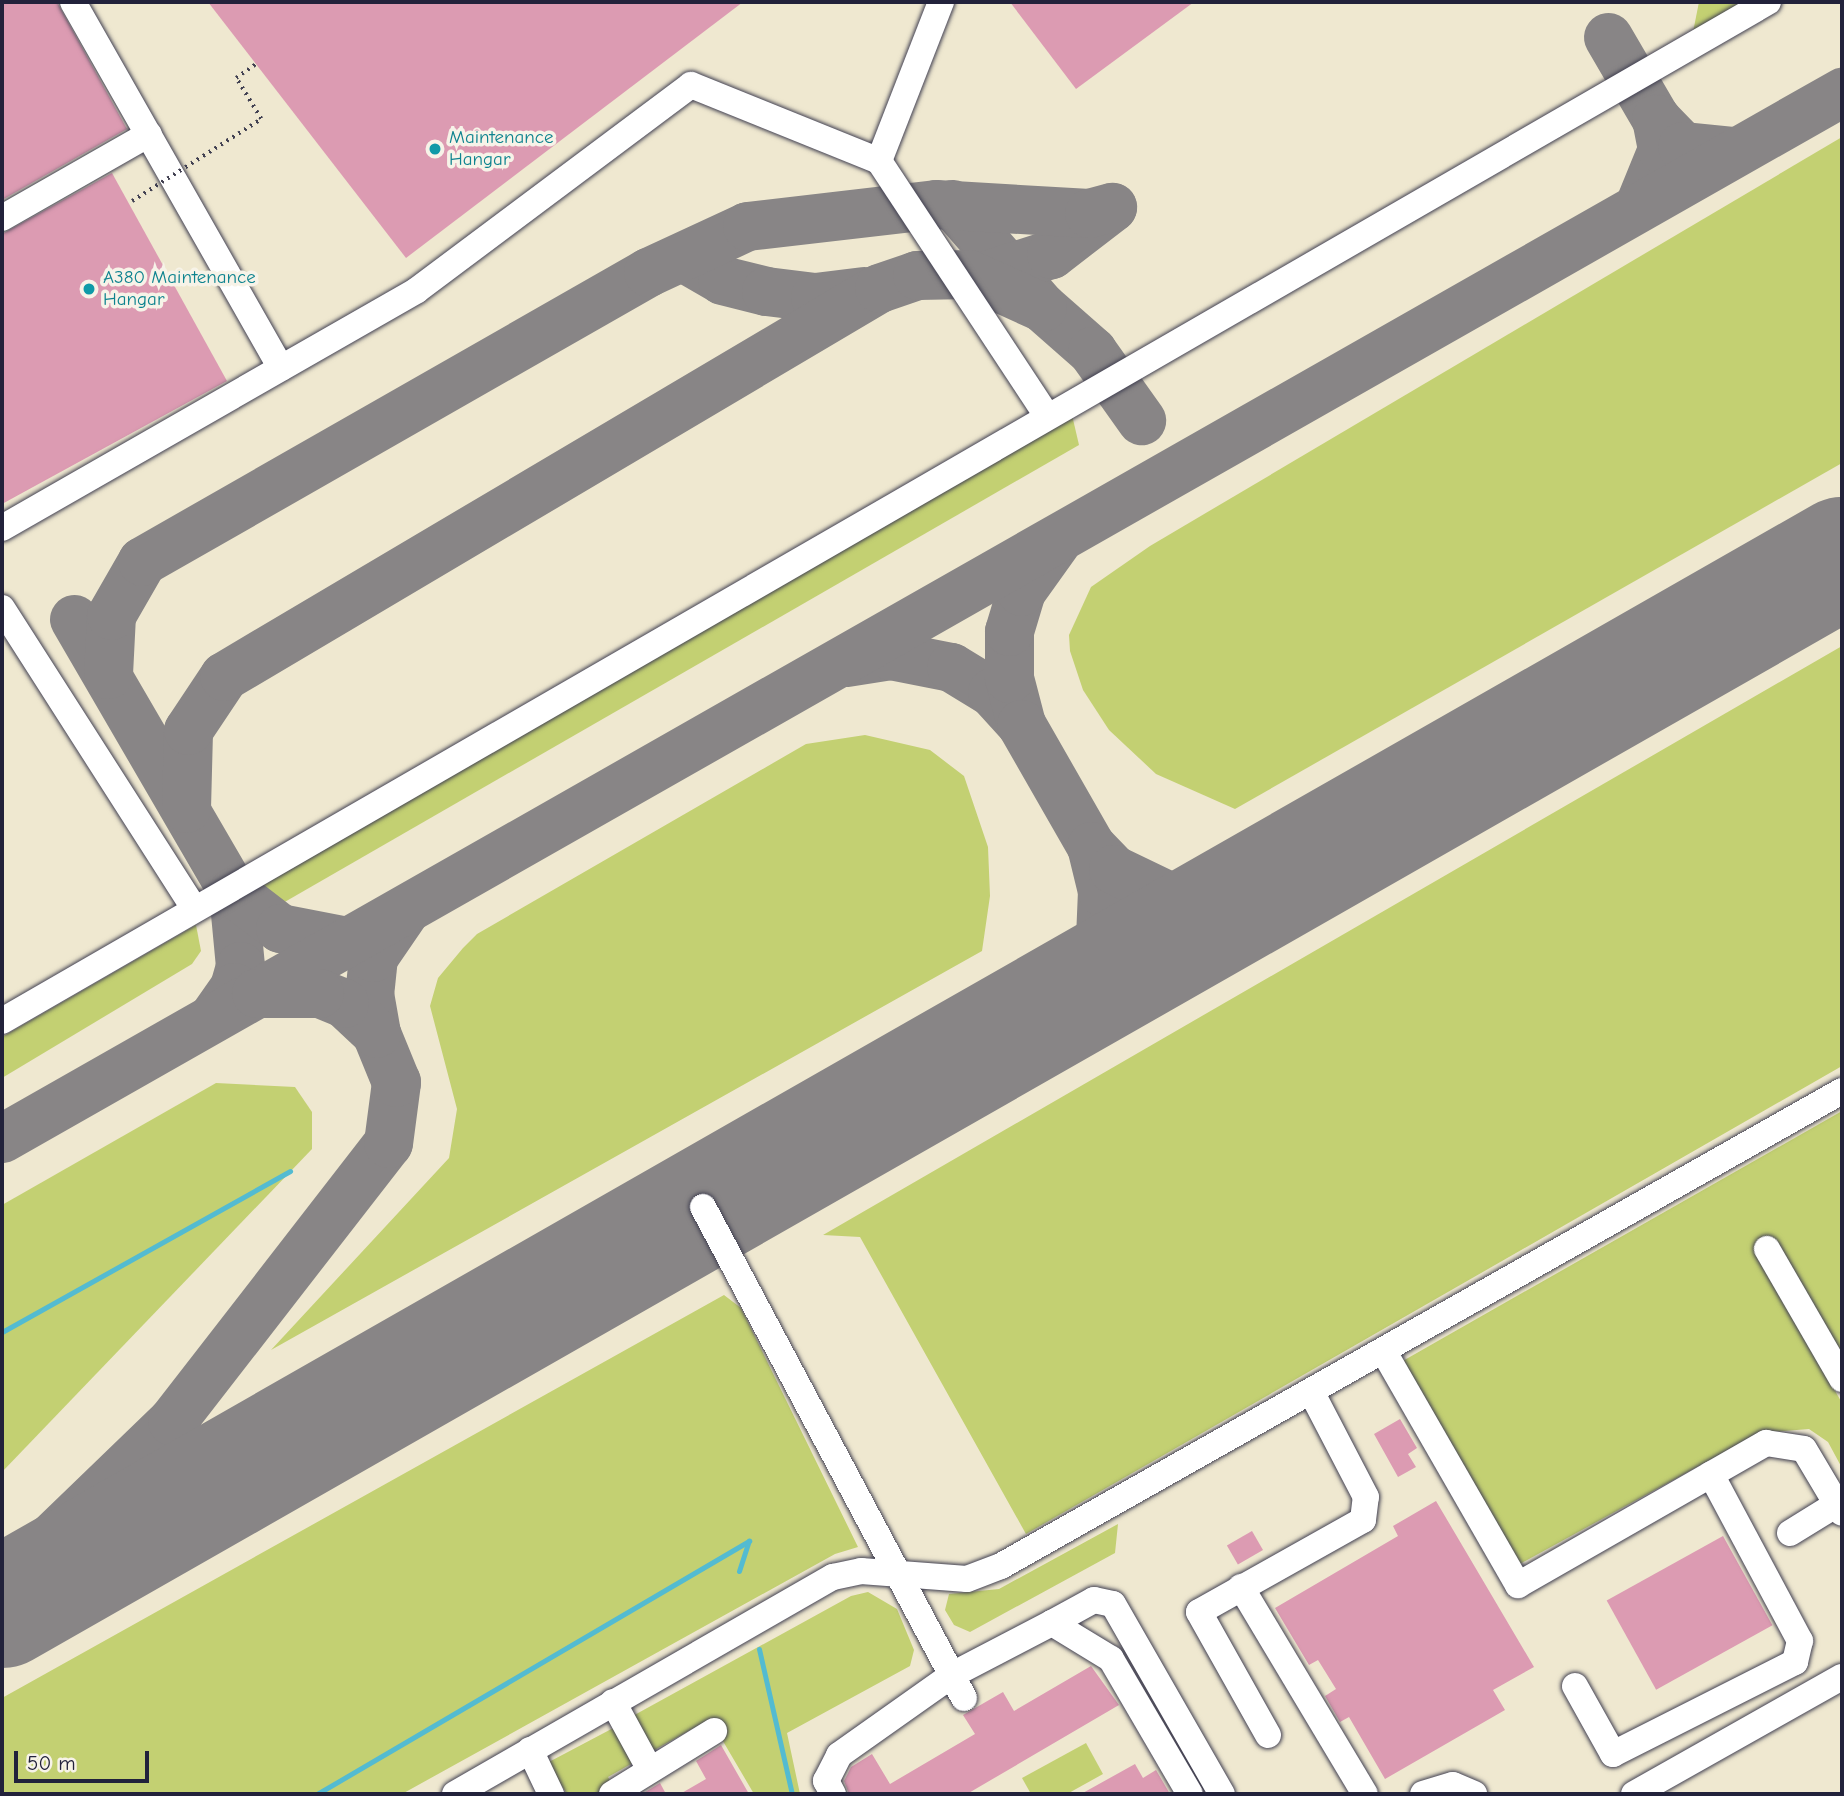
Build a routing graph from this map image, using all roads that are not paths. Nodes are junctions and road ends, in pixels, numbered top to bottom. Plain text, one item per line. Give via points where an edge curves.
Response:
1 (73, 2) edge
2 (941, 2) edge
3 (1768, 2) edge
4 (149, 134) junction
5 (879, 161) junction
6 (2, 218) edge
7 (281, 368) junction
8 (1046, 414) junction
9 (2, 528) edge
10 (2, 608) edge
11 (193, 907) junction
12 (2, 1021) edge
13 (1842, 1091) edge
14 (703, 1207) dead end
15 (1767, 1249) dead end
16 (1384, 1352) junction
17 (1842, 1379) edge
18 (1313, 1395) junction
19 (1711, 1474) junction
20 (1840, 1508) edge
21 (1790, 1533) dead end
22 (898, 1574) junction
23 (1241, 1587) junction
24 (1052, 1623) junction
25 (1842, 1677) edge
26 (1575, 1686) dead end
27 (958, 1687) junction
28 (613, 1702) junction
29 (714, 1731) dead end
30 (1268, 1735) dead end
31 (530, 1750) junction
32 (650, 1770) junction
33 (455, 1794) edge
34 (551, 1794) edge
35 (612, 1794) edge
36 (834, 1794) edge
37 (1190, 1794) edge
38 (1222, 1794) edge
39 (1364, 1794) edge
40 (1423, 1794) edge
41 (1474, 1794) edge
42 (1634, 1794) edge

1 - 4 lane
2 - 5 lane
3 - 8 lane
4 - 6 lane
4 - 7 lane
5 - 7 lane via 691,85 417,290
5 - 8 lane
7 - 9 lane
8 - 11 lane
10 - 11 lane
11 - 12 lane
13 - 16 lane
14 - 22 lane
15 - 17 lane
16 - 18 lane
16 - 19 lane via 1518,1585
18 - 22 lane via 1002,1566 967,1579
18 - 23 lane via 1366,1497 1363,1520
19 - 20 lane via 1779,1441 1815,1459
19 - 26 lane via 1800,1641 1796,1662 1613,1755
20 - 21 lane
22 - 27 lane
22 - 28 lane via 834,1577
23 - 30 lane via 1205,1605 1199,1620
23 - 39 lane
24 - 27 lane
24 - 37 lane via 1111,1659
24 - 38 lane via 1094,1600 1113,1604
25 - 42 lane
27 - 36 lane via 839,1755 826,1781
28 - 31 lane
28 - 32 lane
29 - 32 lane
31 - 33 lane
31 - 34 lane
32 - 35 lane
40 - 41 lane via 1452,1785

